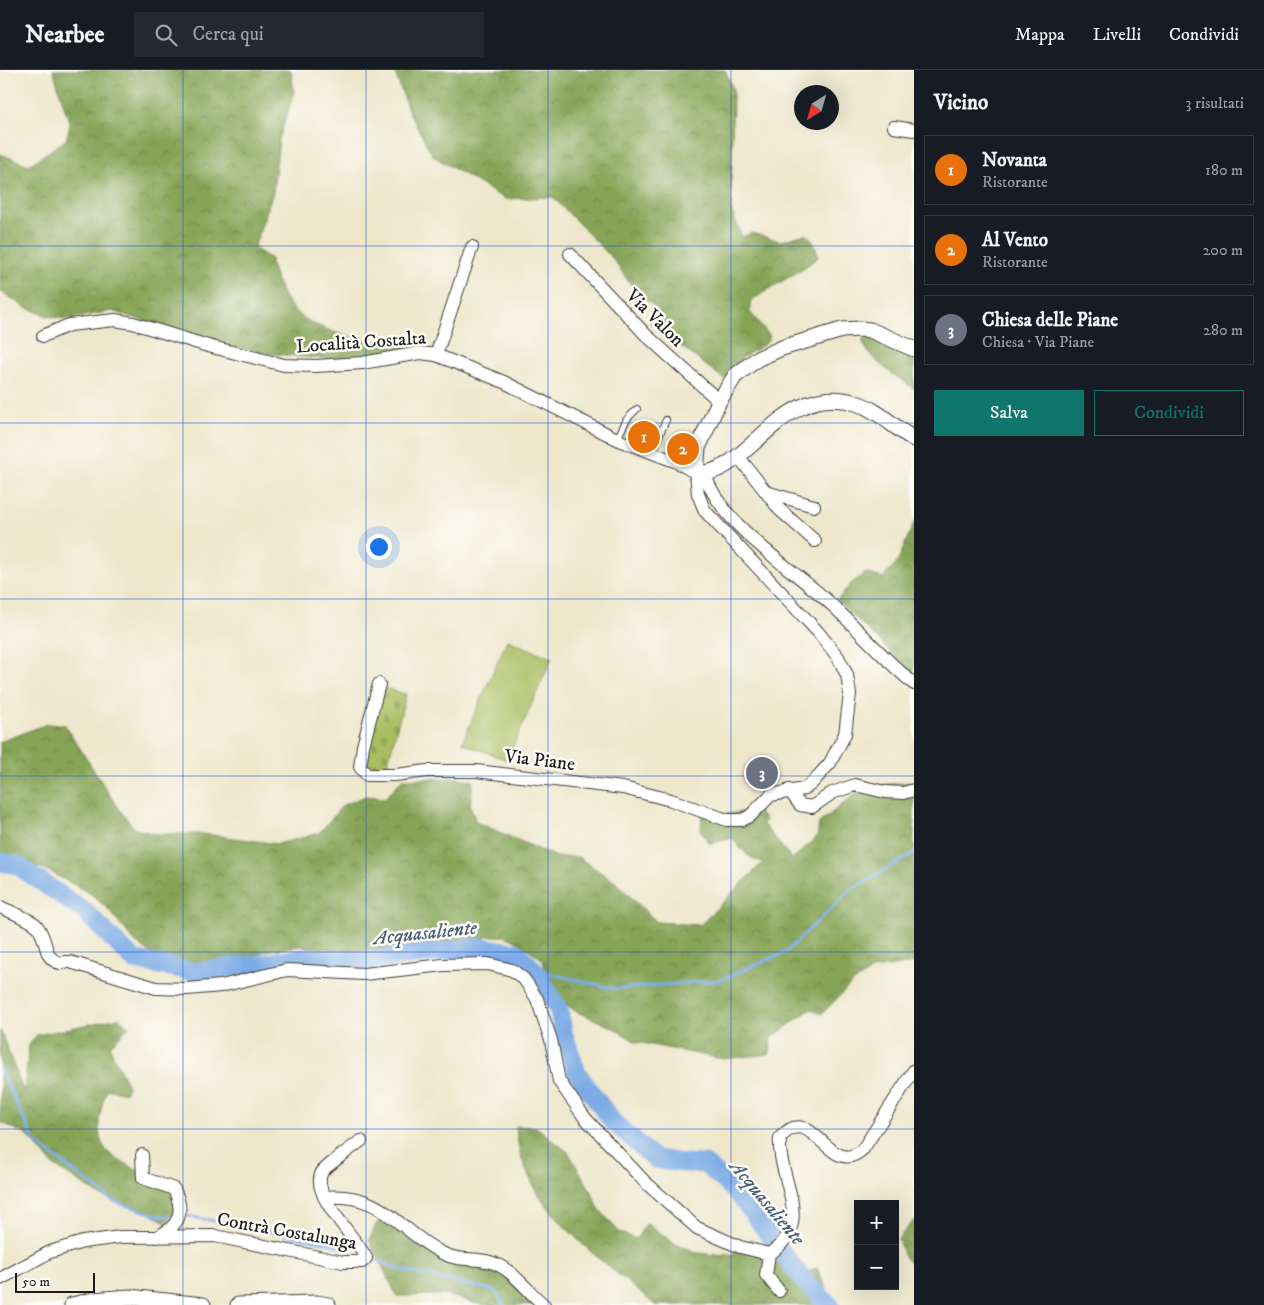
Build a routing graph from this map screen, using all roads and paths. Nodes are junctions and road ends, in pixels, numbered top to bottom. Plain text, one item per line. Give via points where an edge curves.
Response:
1 (894, 127) dead end
2 (914, 130) edge
3 (472, 247) dead end
4 (570, 254) dead end
5 (43, 341) dead end
6 (914, 350) edge
7 (436, 355) junction
8 (719, 401) junction
9 (637, 409) dead end
10 (666, 420) dead end
11 (617, 439) junction
12 (914, 439) edge
13 (652, 452) junction
14 (738, 456) junction
15 (700, 473) junction
16 (766, 492) junction
17 (814, 506) dead end
18 (815, 541) dead end
19 (380, 684) dead end
20 (914, 684) edge
21 (789, 790) junction
22 (914, 790) edge
23 (0, 907) edge
24 (914, 1070) edge
25 (360, 1141) dead end
26 (142, 1155) dead end
27 (324, 1197) junction
28 (154, 1238) junction
29 (775, 1249) junction
30 (0, 1279) edge
31 (779, 1291) dead end
32 (72, 1305) edge
33 (203, 1305) edge
34 (238, 1305) edge
35 (328, 1305) edge
36 (544, 1305) edge

1 - 2 street
3 - 7 street
4 - 8 street, Via Valon via 646,335
5 - 7 street, Località Costalta via 62,327 115,320 133,322 208,346 284,365 362,363 420,353
6 - 8 street, Via Piane via 870,330 842,330 757,359 735,376
7 - 11 street, Località Costalta via 504,382
8 - 15 street, Via Piane via 708,415 698,448
9 - 11 lane via 626,419
10 - 13 lane
11 - 13 street, Località Costalta
12 - 14 street via 872,409 844,399 829,399 790,413
13 - 15 street, Località Costalta
14 - 15 street via 716,470
14 - 16 street
15 - 20 street, Via Piane via 722,506 743,529 822,595
15 - 21 street, Via Piane via 698,494 705,511 818,632 848,675 850,694 845,734 830,763 819,776 804,789
16 - 17 street
16 - 18 street via 780,510
19 - 21 street, Via Piane via 363,746 360,768 367,774 395,775 427,770 476,772 623,788 671,800 727,820 742,820 771,795
21 - 22 street via 800,805 812,807 832,793 855,785 885,792
23 - 29 street via 36,925 44,935 52,961 70,962 156,988 202,989 287,970 364,974 443,965 488,964 512,970 524,979 537,1000 551,1040 559,1081 584,1118 645,1182 697,1228 740,1248
24 - 29 street via 864,1149 854,1157 840,1157 807,1129 794,1128 780,1138 794,1224
25 - 27 street, Contrà Costalunga via 322,1171 319,1183
26 - 28 street via 143,1178 174,1189 182,1206 169,1231
27 - 28 street, Contrà Costalunga via 362,1249 364,1261 343,1262 215,1236
27 - 36 street, Contrà Costalunga via 360,1199 444,1254 498,1265
28 - 30 street via 121,1237 83,1242 50,1252
29 - 31 street via 766,1275
32 - 33 street via 129,1297
34 - 35 street

